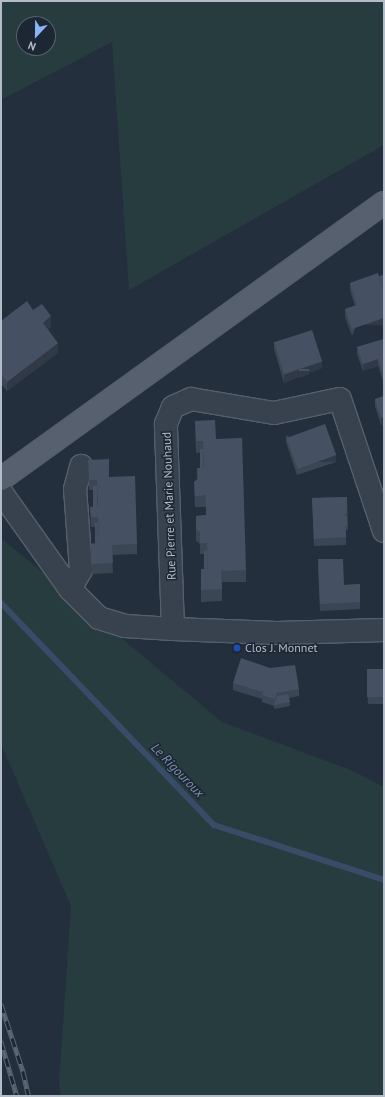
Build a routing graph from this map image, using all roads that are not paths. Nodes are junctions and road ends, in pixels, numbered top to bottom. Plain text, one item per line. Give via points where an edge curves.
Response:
1 (384, 203) edge
2 (81, 466) dead end
3 (1, 479) edge
4 (1, 492) edge
5 (384, 531) edge
6 (70, 589) junction
7 (173, 630) junction
8 (384, 630) edge

1 - 3 main road
2 - 6 street via 75,489 81,570
4 - 6 street
5 - 7 street, Rue Pierre et Marie Nouhaud via 340,398 274,413 190,399 173,407 166,424
6 - 7 street via 99,618 125,626
7 - 8 street via 277,633

